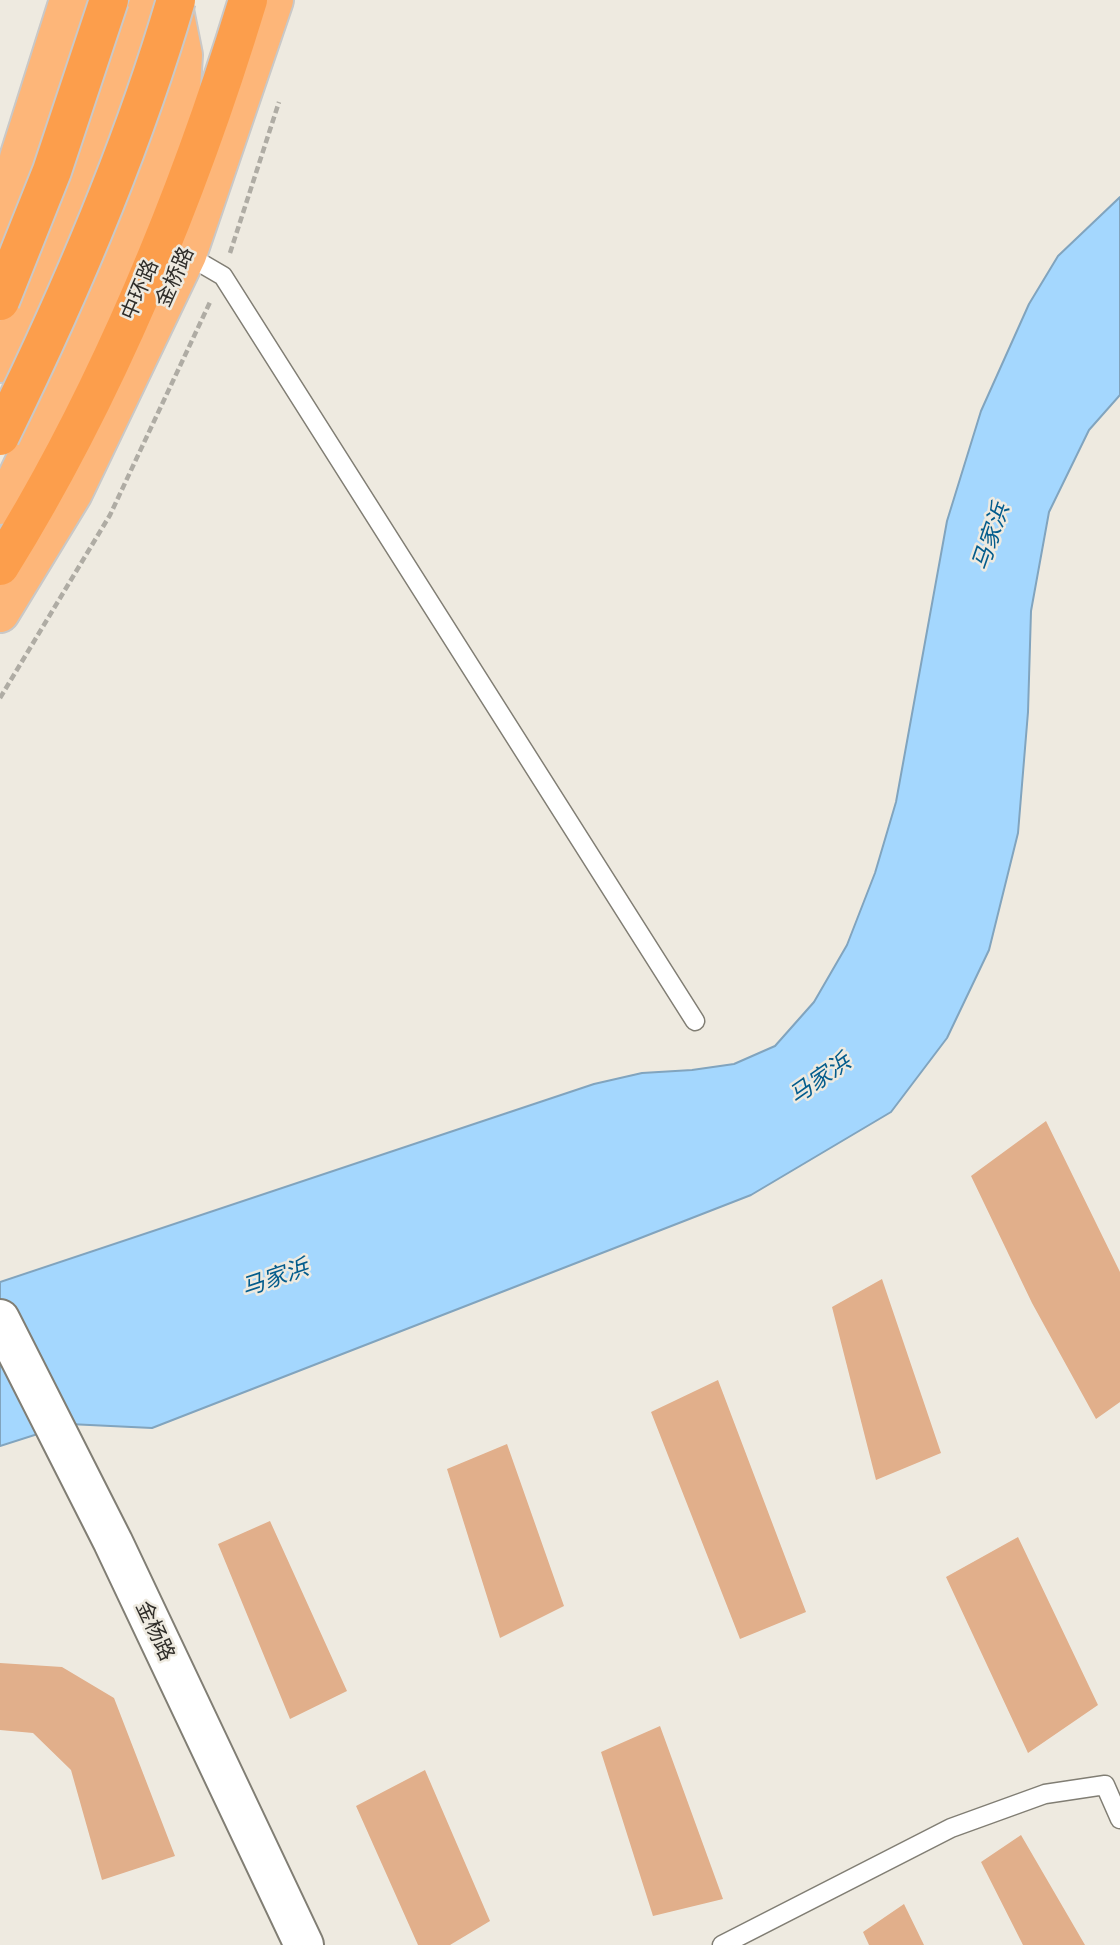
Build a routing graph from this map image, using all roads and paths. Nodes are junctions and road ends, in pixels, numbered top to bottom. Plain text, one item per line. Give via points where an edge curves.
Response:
1 (108, 0) edge
2 (150, 0) edge
3 (174, 0) edge
4 (247, 0) edge
5 (274, 0) edge
6 (60, 6) edge
7 (85, 196) junction
8 (187, 255) junction
9 (12, 308) edge
10 (80, 345) junction
11 (18, 362) edge
12 (0, 418) edge
13 (0, 436) edge
14 (0, 505) edge
15 (0, 566) edge
16 (0, 613) edge
17 (695, 1021) dead end
18 (0, 1319) edge
19 (1120, 1819) edge
20 (304, 1945) edge
21 (722, 1945) edge

1 - 9 highway, bridge
2 - 7 main road
3 - 10 main road via 183,55 181,87 130,230
3 - 11 highway, bridge via 161,49 83,257
4 - 15 highway, 中环路 via 226,70 144,284 47,491
5 - 8 main road, 金桥路
6 - 9 main road via 11,195
7 - 9 main road
7 - 10 main road
8 - 16 main road, 金桥路 via 74,493
8 - 17 lane via 223,276
9 - 11 main road
10 - 14 main road
11 - 12 highway, bridge
11 - 13 highway, bridge
18 - 20 street, 金杨路 via 113,1542
19 - 21 lane via 1105,1784 1045,1794 951,1828

